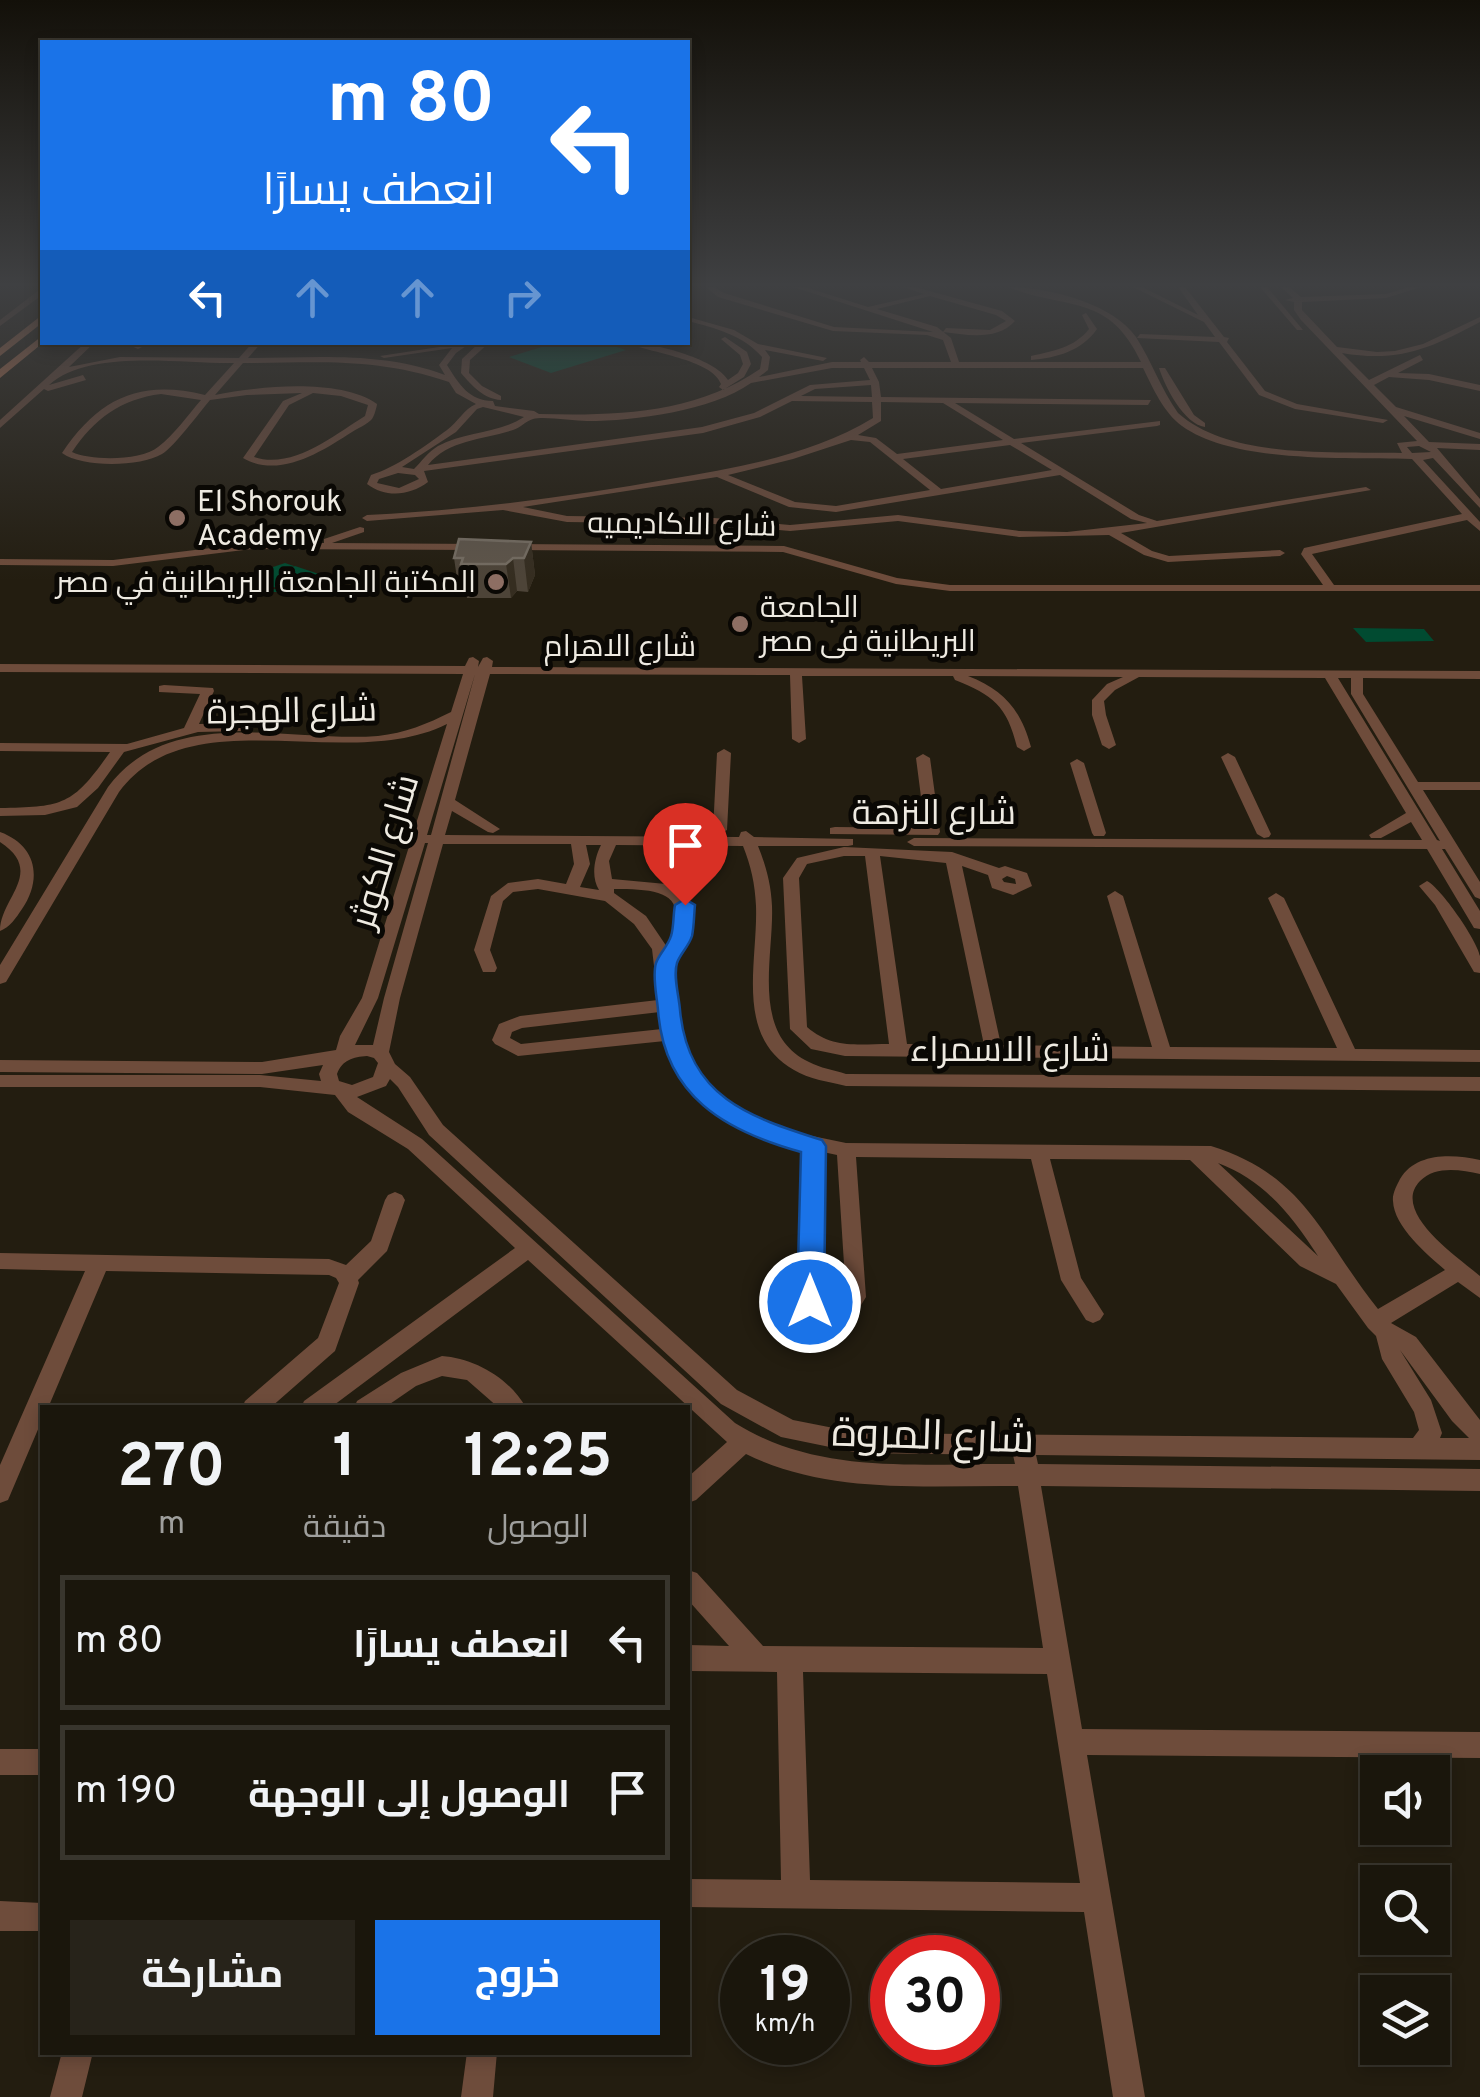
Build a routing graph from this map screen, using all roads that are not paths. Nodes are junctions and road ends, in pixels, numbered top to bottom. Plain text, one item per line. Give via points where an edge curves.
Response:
1 (44, 385) edge
2 (217, 385) junction
3 (457, 385) edge
4 (476, 385) edge
5 (746, 385) edge
6 (823, 385) edge
7 (875, 385) edge
8 (1157, 385) edge
9 (1171, 385) edge
10 (1255, 385) edge
11 (1267, 385) edge
12 (1367, 385) edge
13 (37, 386) junction
14 (726, 386) edge
15 (176, 392) junction
16 (240, 392) junction
17 (274, 392) junction
18 (1161, 392) junction
19 (1176, 392) junction
20 (310, 393) junction
21 (206, 398) junction
22 (790, 399) junction
23 (878, 400) junction
24 (941, 400) junction
25 (979, 400) junction
26 (506, 401) junction
27 (286, 402) junction
28 (1148, 402) dead end
29 (483, 404) junction
30 (1386, 406) junction
31 (0, 412) edge
32 (533, 412) junction
33 (966, 412) junction
34 (561, 418) junction
35 (1157, 423) dead end
36 (0, 425) edge
37 (520, 425) junction
38 (868, 428) junction
39 (1480, 436) edge
40 (850, 437) junction
41 (873, 440) junction
42 (1008, 440) junction
43 (1398, 440) junction
44 (1428, 445) junction
45 (1480, 450) edge
46 (1437, 455) junction
47 (894, 457) junction
48 (390, 471) junction
49 (418, 471) junction
50 (1061, 472) junction
51 (718, 474) junction
52 (1459, 482) junction
53 (1475, 482) dead end
54 (382, 490) junction
55 (399, 490) junction
56 (1366, 490) dead end
57 (940, 493) junction
58 (535, 501) junction
59 (1480, 505) edge
60 (500, 506) junction
61 (538, 514) junction
62 (1469, 516) junction
63 (367, 518) junction
64 (385, 518) junction
65 (1136, 522) junction
66 (1480, 528) edge
67 (360, 530) junction
68 (1111, 532) junction
69 (308, 546) junction
70 (352, 546) junction
71 (370, 546) junction
72 (441, 549) junction
73 (224, 550) junction
74 (1280, 553) dead end
75 (0, 565) edge
76 (1331, 588) junction
77 (1288, 590) junction
78 (1480, 590) edge
79 (0, 659) edge
80 (479, 665) junction
81 (1480, 666) edge
82 (0, 668) edge
83 (160, 668) junction
84 (1065, 668) junction
85 (246, 669) junction
86 (432, 670) junction
87 (527, 670) junction
88 (796, 672) junction
89 (939, 672) junction
90 (1098, 673) junction
91 (1148, 673) junction
92 (1293, 674) junction
93 (1329, 674) junction
94 (1359, 674) junction
95 (1480, 675) edge
96 (208, 683) junction
97 (1110, 687) junction
98 (164, 689) dead end
99 (1342, 695) junction
100 (470, 696) junction
101 (457, 714) junction
102 (190, 729) junction
103 (404, 732) junction
104 (799, 738) dead end
105 (1024, 746) dead end
106 (1110, 746) dead end
107 (0, 747) edge
108 (120, 748) junction
109 (724, 752) dead end
110 (1228, 757) dead end
111 (923, 758) dead end
112 (1077, 763) dead end
113 (1413, 786) junction
114 (1480, 786) edge
115 (448, 800) junction
116 (0, 812) edge
117 (1413, 814) junction
118 (720, 830) junction
119 (934, 832) junction
120 (1098, 833) junction
121 (420, 834) junction
122 (438, 834) junction
123 (491, 834) junction
124 (1264, 834) junction
125 (1376, 835) junction
126 (0, 836) edge
127 (746, 836) junction
128 (578, 840) junction
129 (611, 840) junction
130 (1438, 840) junction
131 (998, 842) junction
132 (1020, 842) junction
133 (1392, 845) junction
134 (872, 854) junction
135 (952, 857) junction
136 (1447, 870) junction
137 (427, 871) junction
138 (1008, 872) junction
139 (1427, 886) dead end
140 (572, 890) junction
141 (606, 890) junction
142 (1480, 894) edge
143 (1115, 896) dead end
144 (1276, 898) dead end
145 (1480, 924) edge
146 (0, 926) edge
147 (665, 966) junction
148 (489, 968) dead end
149 (1480, 968) edge
150 (0, 978) edge
151 (668, 1005) junction
152 (671, 1034) junction
153 (898, 1051) junction
154 (994, 1052) junction
155 (1164, 1053) junction
156 (342, 1055) junction
157 (1349, 1055) junction
158 (1480, 1056) edge
159 (384, 1060) junction
160 (0, 1066) edge
161 (0, 1081) edge
162 (1159, 1082) junction
163 (1190, 1082) junction
164 (1480, 1084) edge
165 (340, 1090) junction
166 (814, 1146) junction
167 (846, 1150) junction
168 (1040, 1152) junction
169 (1195, 1153) junction
170 (1480, 1167) edge
171 (395, 1200) dead end
172 (529, 1249) junction
173 (0, 1261) edge
174 (98, 1263) junction
175 (1460, 1271) junction
176 (347, 1277) junction
177 (1340, 1278) junction
178 (1480, 1289) edge
179 (1093, 1314) dead end
180 (1381, 1328) junction
181 (42, 1405) edge
182 (257, 1405) edge
183 (316, 1405) edge
184 (370, 1405) edge
185 (512, 1405) edge
186 (38, 1415) edge
187 (1480, 1434) edge
188 (744, 1442) junction
189 (1023, 1445) junction
190 (1420, 1448) junction
191 (1480, 1449) edge
192 (1028, 1475) junction
193 (1480, 1480) edge
194 (690, 1490) edge
195 (0, 1492) edge
196 (690, 1584) edge
197 (690, 1658) edge
198 (758, 1658) junction
199 (790, 1658) junction
200 (1058, 1661) junction
201 (1071, 1742) junction
202 (1480, 1744) edge
203 (0, 1762) edge
204 (40, 1762) edge
205 (690, 1892) edge
206 (796, 1894) junction
207 (1096, 1898) junction
208 (0, 1916) edge
209 (40, 1916) edge
210 (77, 2055) edge
211 (482, 2055) edge
212 (66, 2097) edge
213 (477, 2097) edge
214 (1129, 2097) edge

1 - 13 street
2 - 15 street
2 - 16 street
2 - 21 street
3 - 29 street
4 - 26 street
5 - 34 street via 717,400 663,413
6 - 22 street
7 - 23 street
8 - 18 street
9 - 19 street
10 - 43 street via 1270,398
11 - 43 street via 1316,405 1367,406
12 - 30 street
13 - 31 street
13 - 36 street
14 - 32 street via 641,410
15 - 21 street
15 - 21 street via 115,401 67,453 81,460 154,463
16 - 17 street
16 - 21 street
17 - 20 street
17 - 27 street
18 - 19 street
18 - 43 street via 1180,421 1225,442 1277,450
19 - 43 street via 1196,422 1243,440 1290,446
20 - 27 street
20 - 27 street via 354,395 374,408 298,460 250,460
22 - 23 street
22 - 49 street via 702,430
23 - 24 street
23 - 38 street via 879,414
24 - 25 street
24 - 33 street
25 - 28 street
25 - 33 street
26 - 29 street
26 - 32 street
29 - 32 street
29 - 48 street
30 - 39 street
30 - 44 street
32 - 34 street
32 - 37 street
33 - 42 street
34 - 37 street
35 - 42 street
37 - 49 street via 454,443
38 - 40 street
38 - 41 street
40 - 41 street
40 - 51 street
41 - 47 street
42 - 47 street
42 - 50 street
43 - 44 street
43 - 46 street
43 - 62 street
44 - 45 street
44 - 46 street
45 - 46 street
46 - 52 street
47 - 57 street
48 - 49 street
48 - 54 street via 372,480
49 - 55 street via 422,483
50 - 57 street
50 - 65 street
51 - 57 street via 784,502 825,509
51 - 58 street
52 - 53 street
52 - 59 street
54 - 55 street
54 - 63 street
55 - 64 street
56 - 65 street via 1163,524
58 - 60 street
58 - 61 street
60 - 61 street
60 - 64 street
61 - 68 street via 790,528 898,518 1019,534
62 - 66 street
62 - 76 street via 1308,550
63 - 64 street
63 - 67 street
64 - 71 street
65 - 68 street
67 - 69 street
67 - 70 street
68 - 74 street via 1168,559
69 - 70 street, شارع الاكاديميه
69 - 73 street, شارع الاكاديميه
70 - 71 street, شارع الاكاديميه
71 - 72 street, شارع الاكاديميه
72 - 73 street, شارع الاكاديميه
72 - 77 street, شارع الاكاديميه via 782,554 904,588
73 - 75 street, شارع الاكاديميه via 127,567
76 - 77 street, شارع الاكاديميه
76 - 78 street, شارع الاكاديميه
77 - 78 street, شارع الاكاديميه
79 - 80 street, شارع الاهرام
80 - 84 street, شارع الاهرام
80 - 86 street, شارع الاهرام
80 - 87 street, شارع الاهرام
80 - 100 street, شارع الكوثر
81 - 84 street, شارع الاهرام
82 - 83 street, شارع الاهرام
83 - 85 street, شارع الاهرام
83 - 96 street
84 - 89 street, شارع الاهرام
84 - 90 street, شارع الاهرام
85 - 86 street, شارع الاهرام
85 - 96 street
86 - 100 street
87 - 88 street, شارع الاهرام
87 - 100 street
88 - 89 street, شارع الاهرام
88 - 104 street
89 - 105 street via 999,697 1018,718
90 - 91 street, شارع الاهرام
90 - 97 street
91 - 92 street, شارع الاهرام
91 - 97 street
92 - 93 street, شارع الاهرام
92 - 99 street
93 - 94 street, شارع الاهرام
93 - 99 street
94 - 95 street, شارع الاهرام
94 - 113 street via 1356,694
96 - 98 street
96 - 102 street
97 - 106 street via 1097,707
99 - 117 street
100 - 101 street, شارع الكوثر
100 - 115 street, شارع الكوثر
101 - 103 street
101 - 121 street, شارع الكوثر
102 - 103 street
102 - 108 street
103 - 150 street, شارع الهجرة via 205,740 138,765 117,785
107 - 108 street
108 - 116 street via 75,805
109 - 118 street
110 - 124 street
111 - 119 street
112 - 120 street
113 - 114 street
113 - 130 street
115 - 122 street, شارع الكوثر
115 - 123 street
117 - 125 street
117 - 130 street
118 - 123 street, شارع النزهة
118 - 127 street, شارع النزهة
119 - 120 street, شارع النزهة
119 - 127 street, شارع النزهة
120 - 124 street, شارع النزهة
121 - 122 street, شارع النزهة
121 - 156 street, شارع الكوثر via 370,998
122 - 123 street, شارع النزهة
122 - 137 street, شارع الكوثر
123 - 128 street, شارع النزهة
123 - 137 street
124 - 125 street, شارع النزهة
125 - 130 street, شارع النزهة
126 - 146 street via 18,848 30,870 24,898
127 - 129 street, شارع النزهة
127 - 131 street, شارع النزهة
127 - 162 street, شارع الاسمراء via 763,872 764,1026 791,1062 846,1080
128 - 129 street, شارع النزهة
128 - 140 street via 582,864
129 - 141 street via 602,862
130 - 133 street, شارع النزهة
130 - 136 street
130 - 142 street
131 - 132 street, شارع النزهة
131 - 138 street
132 - 133 street, شارع النزهة
132 - 138 street via 1025,865
133 - 136 street
134 - 135 street
134 - 153 street
134 - 153 street via 818,855 792,872 796,1020 806,1038 830,1049
135 - 138 street
135 - 154 street
136 - 145 street
137 - 159 street, شارع الكوثر
139 - 149 street
140 - 141 street
140 - 148 street via 528,883 500,893 482,950
141 - 147 street via 652,934
141 - 147 street via 662,885 682,896 682,932
143 - 155 street
144 - 157 street
147 - 151 street
151 - 152 street
151 - 152 street via 520,1022 505,1028 501,1040 518,1050
152 - 166 street via 701,1091 732,1116
153 - 154 street
154 - 155 street
155 - 157 street
155 - 162 street
155 - 163 street
156 - 159 street via 367,1050
156 - 160 street via 262,1068
156 - 165 street via 328,1074
157 - 158 street
159 - 165 street via 372,1087
159 - 189 street, شارع المروة via 436,1130 664,1340 757,1416 806,1435 859,1444
161 - 165 street via 260,1082
162 - 163 street, شارع الاسمراء
163 - 164 street, شارع الاسمراء
165 - 172 street, شارع المروة via 354,1108 416,1144
166 - 167 street
166 - 167 street via 808,1293 816,1310 836,1315 856,1297
167 - 168 street
168 - 169 street
168 - 179 street via 1072,1280
169 - 177 street via 1307,1260
169 - 177 street via 1232,1159 1270,1180
170 - 175 street via 1435,1164 1409,1178 1403,1190 1418,1234
171 - 176 street via 380,1245
172 - 183 street
172 - 188 street, شارع المروة
173 - 174 street
174 - 176 street via 329,1266
174 - 181 street
175 - 178 street
175 - 180 street
176 - 182 street via 328,1344
177 - 180 street
180 - 187 street via 1409,1344
180 - 190 street via 1388,1351 1426,1407 1431,1433
184 - 185 street via 421,1372 454,1365 482,1374
186 - 195 street
188 - 192 street, شارع المروة via 828,1471
188 - 194 street
189 - 190 street, شارع المروة
189 - 192 street
190 - 191 street, شارع المروة
192 - 193 street, شارع المروة
192 - 200 street
196 - 198 street
197 - 198 street
198 - 199 street
199 - 200 street
199 - 206 street
200 - 201 street
201 - 202 street
201 - 207 street
203 - 204 street
205 - 206 street
206 - 207 street
207 - 214 street
208 - 209 street
210 - 212 street
211 - 213 street

